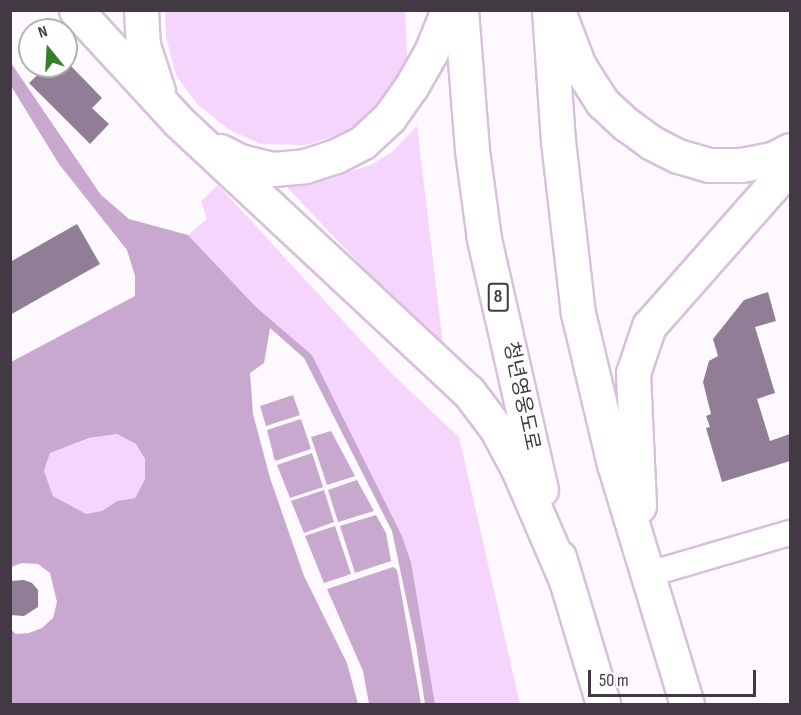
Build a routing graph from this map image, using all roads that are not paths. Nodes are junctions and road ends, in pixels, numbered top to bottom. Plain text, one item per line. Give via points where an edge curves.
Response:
1 (76, 10) edge
2 (141, 10) edge
3 (448, 10) edge
4 (461, 10) edge
5 (549, 10) edge
6 (558, 10) edge
7 (178, 121) junction
8 (790, 150) edge
9 (790, 166) edge
10 (790, 533) edge
11 (644, 567) junction
12 (565, 578) junction
13 (603, 705) edge
14 (687, 705) edge

1 - 7 highway
2 - 7 highway via 143,45 150,72
3 - 7 highway via 431,52 389,118 363,142 336,156 304,166 273,169 240,161 207,144
4 - 12 highway, 청년영웅도로 / 8 via 472,150 484,239 543,500
5 - 11 highway via 558,141 578,313 597,401
6 - 8 highway via 579,66 602,102 652,143 709,165 741,165 773,159
7 - 12 highway via 468,391 496,428 518,470
9 - 11 highway via 649,326 633,373
10 - 11 street
11 - 14 highway
12 - 13 highway, 청년영웅도로 / 8

